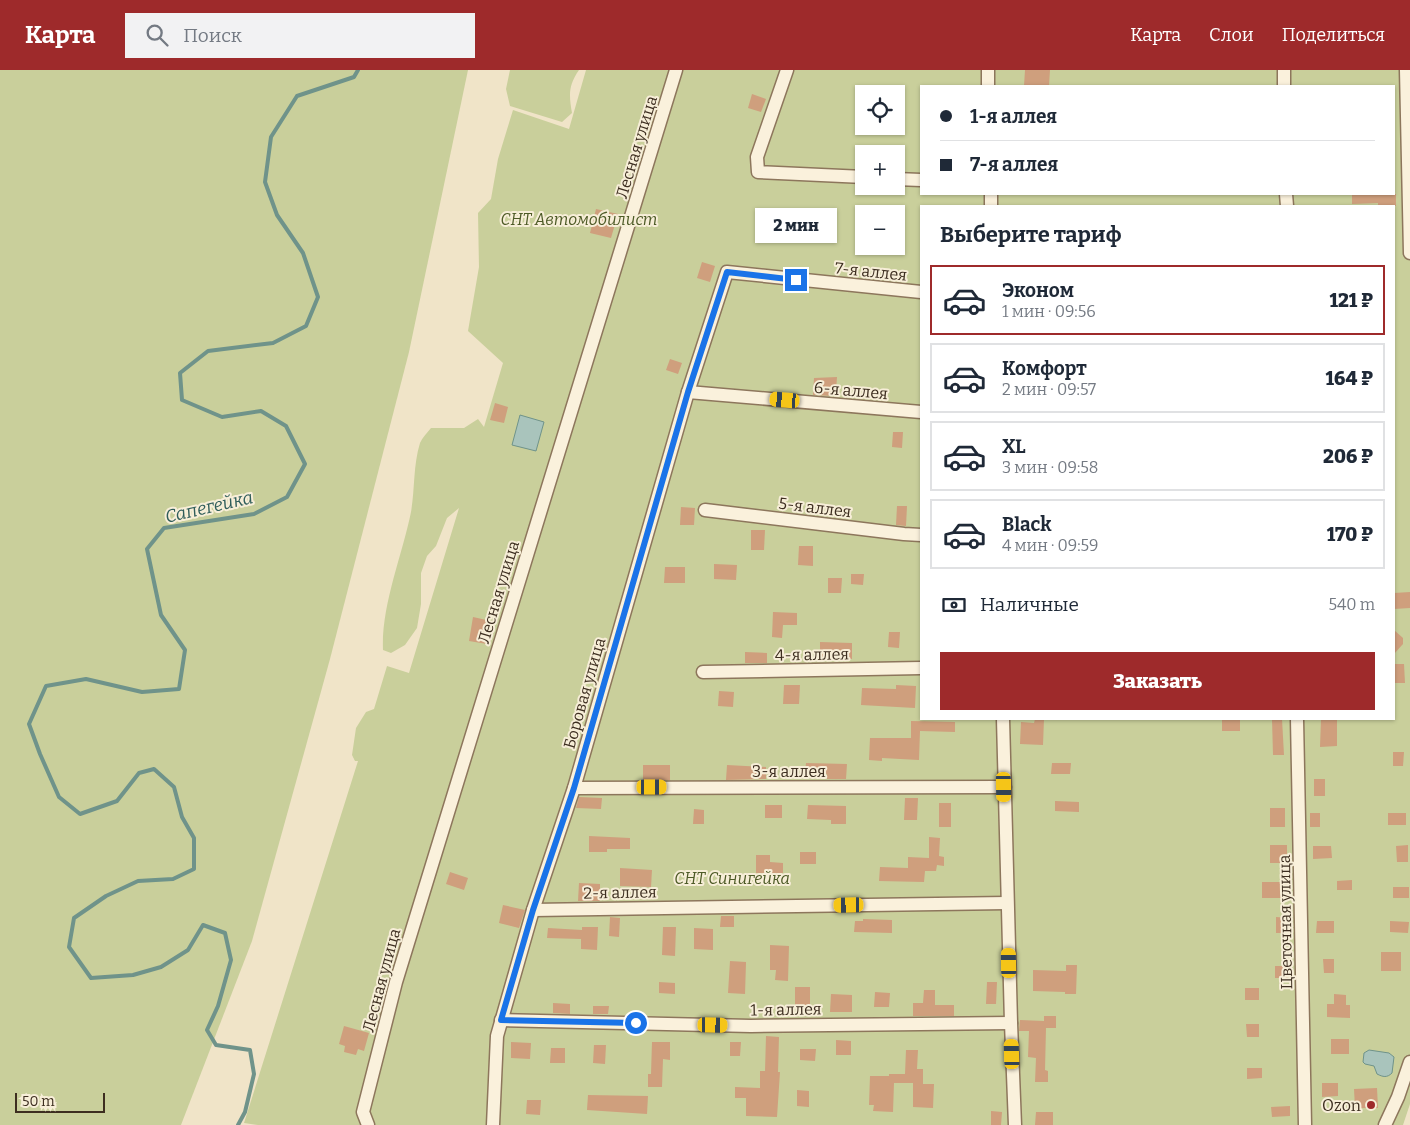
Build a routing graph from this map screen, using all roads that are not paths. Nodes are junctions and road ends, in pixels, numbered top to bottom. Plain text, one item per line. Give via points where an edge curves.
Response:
1 (676, 70) edge
2 (787, 70) edge
3 (988, 70) edge
4 (1284, 70) edge
5 (1406, 70) edge
6 (988, 85) edge
7 (1284, 85) edge
8 (855, 177) edge
9 (905, 179) edge
10 (920, 180) edge
11 (1410, 253) edge
12 (727, 272) joint
13 (920, 292) edge
14 (688, 392) junction
15 (920, 412) edge
16 (705, 510) dead end
17 (920, 535) edge
18 (920, 668) edge
19 (703, 672) dead end
20 (1003, 720) edge
21 (1297, 720) edge
22 (1004, 787) junction
23 (574, 788) junction
24 (1007, 903) junction
25 (533, 910) junction
26 (501, 1020) junction
27 (1011, 1022) junction
28 (1410, 1062) edge
29 (368, 1125) edge
30 (493, 1125) edge
31 (1016, 1125) edge
32 (1305, 1125) edge
33 (1384, 1125) edge

1 - 29 street, Лесная улица via 396,982 363,1112
2 - 8 street via 757,156 758,172
3 - 6 street
4 - 7 street
5 - 11 street
9 - 10 street
12 - 13 street, 7-я аллея
12 - 14 street, Боровая улица
14 - 15 street, 6-я аллея
14 - 23 street, Боровая улица
16 - 17 street, 5-я аллея
18 - 19 street, 4-я аллея
20 - 22 street
21 - 32 street, Цветочная улица
22 - 23 street, 3-я аллея
22 - 24 street
23 - 25 street, Боровая улица
24 - 25 street, 2-я аллея
24 - 27 street
25 - 26 street, Боровая улица
26 - 27 street, 1-я аллея via 751,1026
26 - 30 street, Боровая улица via 497,1036
27 - 31 street
28 - 33 street

